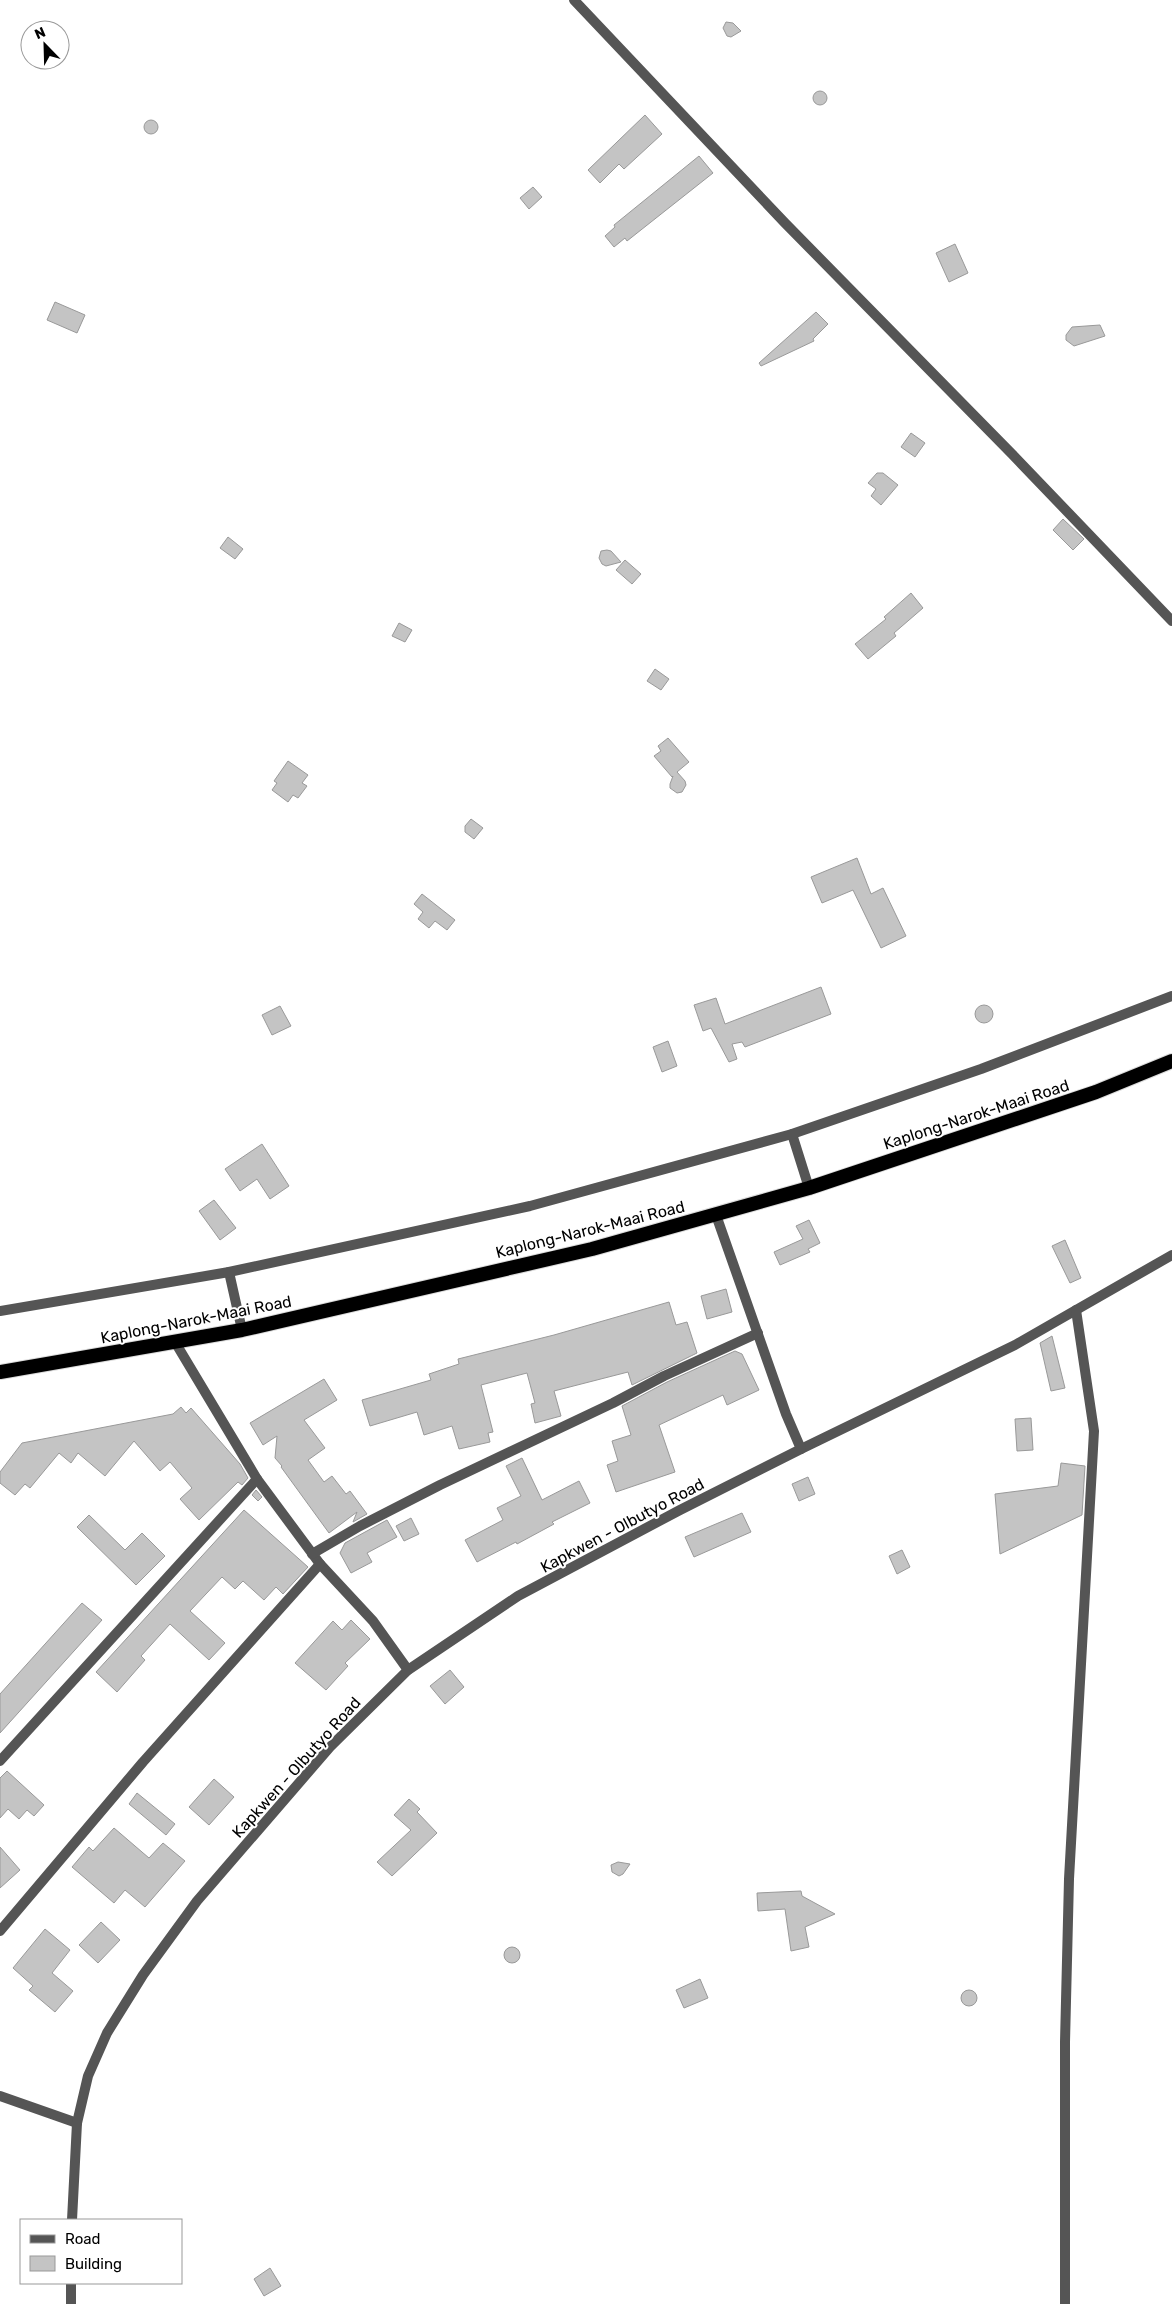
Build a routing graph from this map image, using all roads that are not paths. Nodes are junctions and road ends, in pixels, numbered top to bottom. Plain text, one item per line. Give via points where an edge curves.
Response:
1 (574, 0) edge
2 (1172, 621) edge
3 (1172, 996) edge
4 (1172, 1062) edge
5 (792, 1134) junction
6 (809, 1188) junction
7 (716, 1215) junction
8 (1172, 1255) edge
9 (229, 1272) junction
10 (1076, 1310) junction
11 (0, 1311) edge
12 (242, 1330) junction
13 (758, 1333) junction
14 (175, 1342) junction
15 (0, 1372) edge
16 (801, 1449) junction
17 (257, 1479) junction
18 (312, 1554) junction
19 (320, 1564) junction
20 (408, 1670) junction
21 (0, 1761) edge
22 (0, 1931) edge
23 (0, 2096) edge
24 (77, 2123) junction
25 (72, 2219) edge
26 (71, 2284) edge
27 (71, 2304) edge
28 (1064, 2304) edge

1 - 2 street via 785,223
3 - 5 street via 980,1069
4 - 6 highway, Kaplong-Narok-Maai Road via 1096,1092
5 - 6 street
5 - 9 street via 530,1206
6 - 7 highway, Kaplong-Narok-Maai Road
7 - 12 highway, Kaplong-Narok-Maai Road via 592,1249
7 - 13 street
8 - 10 street, Kapkwen - Olbutyo Road
9 - 11 street
9 - 12 street
10 - 16 street, Kapkwen - Olbutyo Road via 1015,1345
10 - 28 street via 1094,1431 1069,1879
12 - 14 highway, Kaplong-Narok-Maai Road
13 - 16 street
13 - 18 street via 440,1485
14 - 15 highway, Kaplong-Narok-Maai Road
14 - 17 street
16 - 20 street, Kapkwen - Olbutyo Road via 518,1596
17 - 18 street
17 - 21 street
18 - 19 street
19 - 20 street via 372,1622
19 - 22 street via 143,1762
20 - 24 street, Kapkwen - Olbutyo Road via 330,1747 197,1901 143,1975 108,2033 88,2076
23 - 24 street
24 - 25 street, Kapkwen - Olbutyo Road
26 - 27 street

